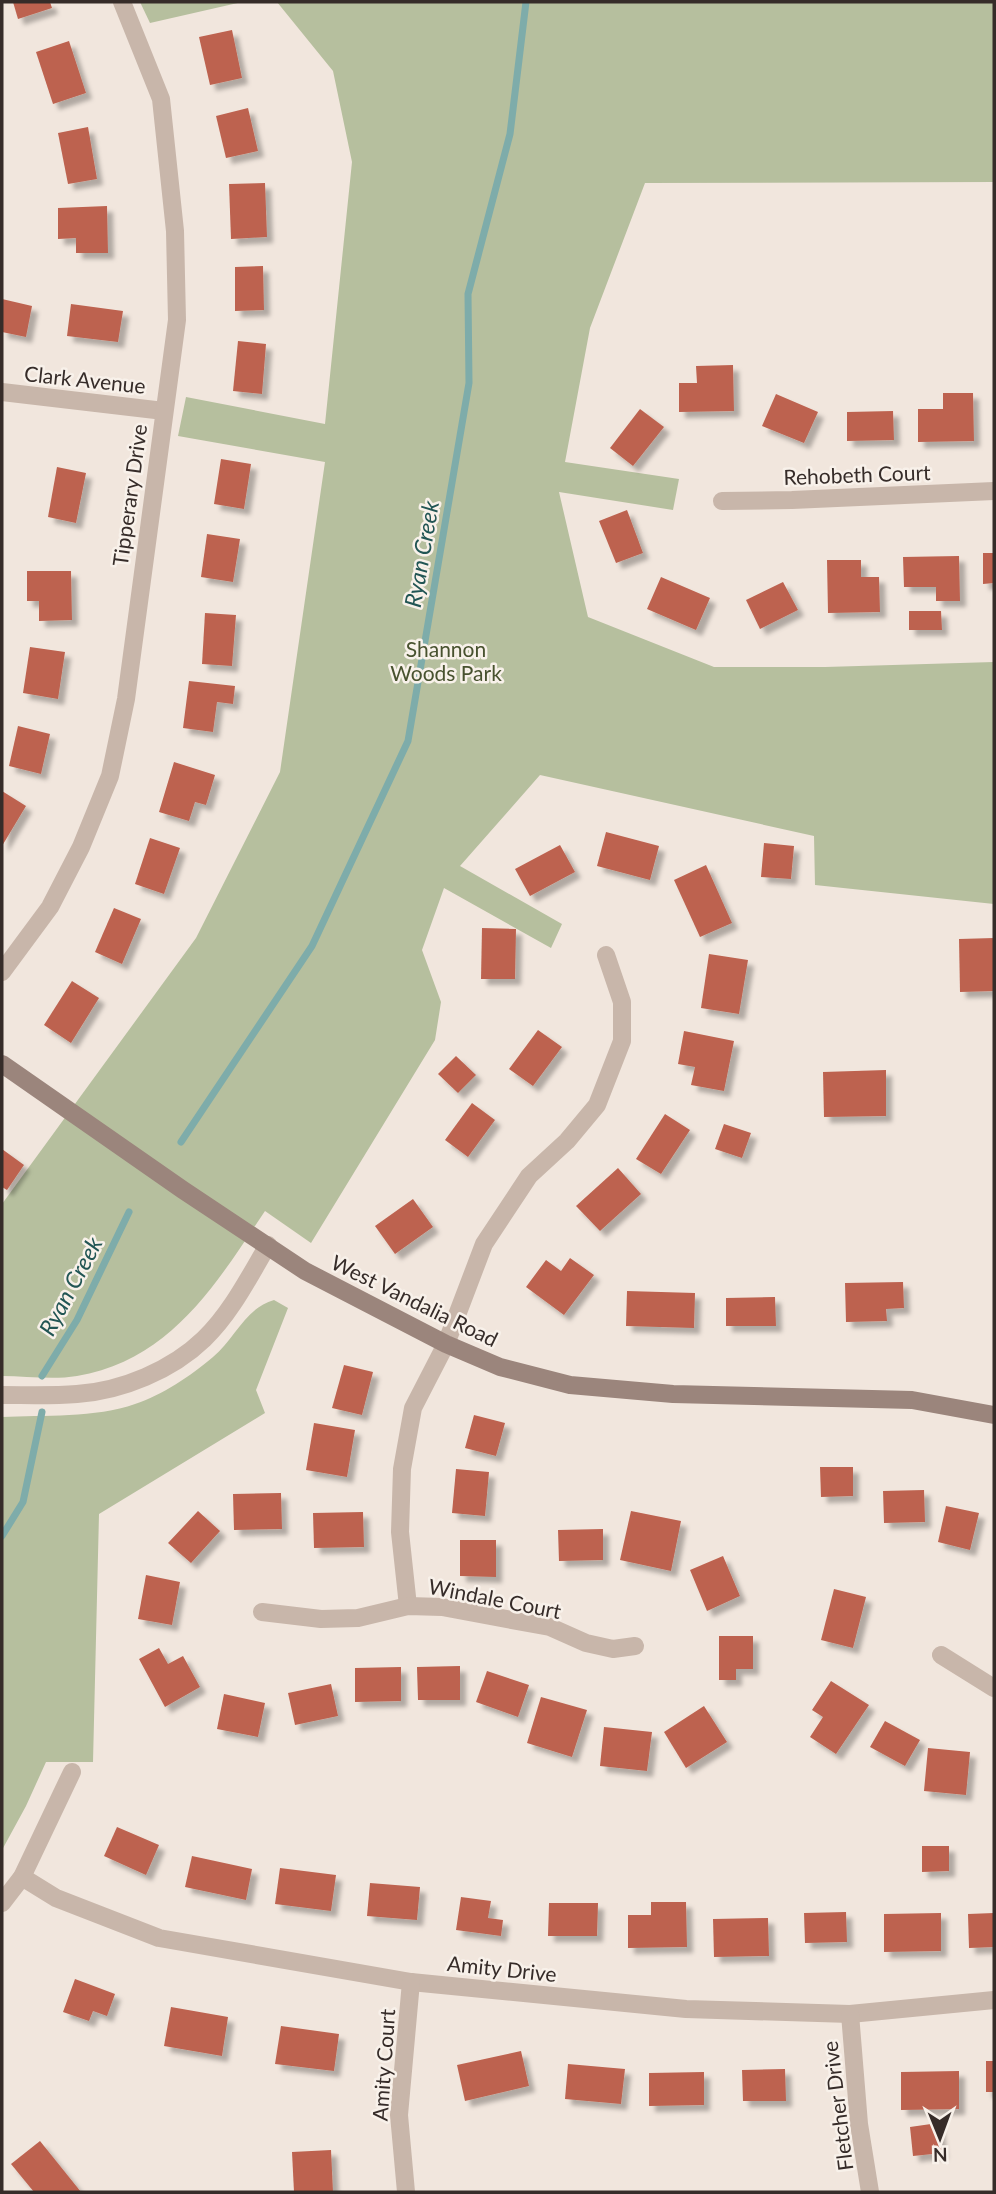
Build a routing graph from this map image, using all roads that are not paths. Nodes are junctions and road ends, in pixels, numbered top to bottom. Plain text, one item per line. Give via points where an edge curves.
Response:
1 (122, 2) edge
2 (2, 392) edge
3 (164, 411) junction
4 (994, 491) edge
5 (722, 501) dead end
6 (606, 955) dead end
7 (2, 972) edge
8 (2, 1064) edge
9 (268, 1245) junction
10 (446, 1344) junction
11 (2, 1395) edge
12 (994, 1415) edge
13 (408, 1606) junction
14 (262, 1612) dead end
15 (635, 1646) dead end
16 (940, 1655) dead end
17 (994, 1688) edge
18 (72, 1772) dead end
19 (22, 1877) junction
20 (2, 1903) edge
21 (411, 1982) junction
22 (994, 2000) edge
23 (850, 2014) junction
24 (406, 2192) edge
25 (870, 2192) edge

1 - 3 street, Tipperary Drive via 161,99 177,320
2 - 3 street, Clark Avenue
3 - 7 street, Tipperary Drive via 126,699 110,776 82,847 50,907
4 - 5 street, Rehobeth Court
6 - 10 street via 622,1002 622,1041 597,1105 529,1176 484,1244
8 - 9 main road, West Vandalia Road
9 - 10 main road, West Vandalia Road via 305,1271
9 - 11 street via 231,1306 204,1339 169,1366 123,1385 80,1394
10 - 12 main road, West Vandalia Road via 500,1367 570,1385 673,1394 912,1400
10 - 13 street via 413,1408 402,1469 400,1532
13 - 14 street, Windale Court via 358,1618
13 - 15 street, Windale Court via 442,1607 550,1627 613,1649
16 - 17 street
18 - 19 street
19 - 20 street
19 - 21 street, Amity Drive via 56,1898 159,1938
21 - 23 street, Amity Drive via 686,2009
21 - 24 street, Amity Court via 399,2115
22 - 23 street, Amity Drive
23 - 25 street, Fletcher Drive

